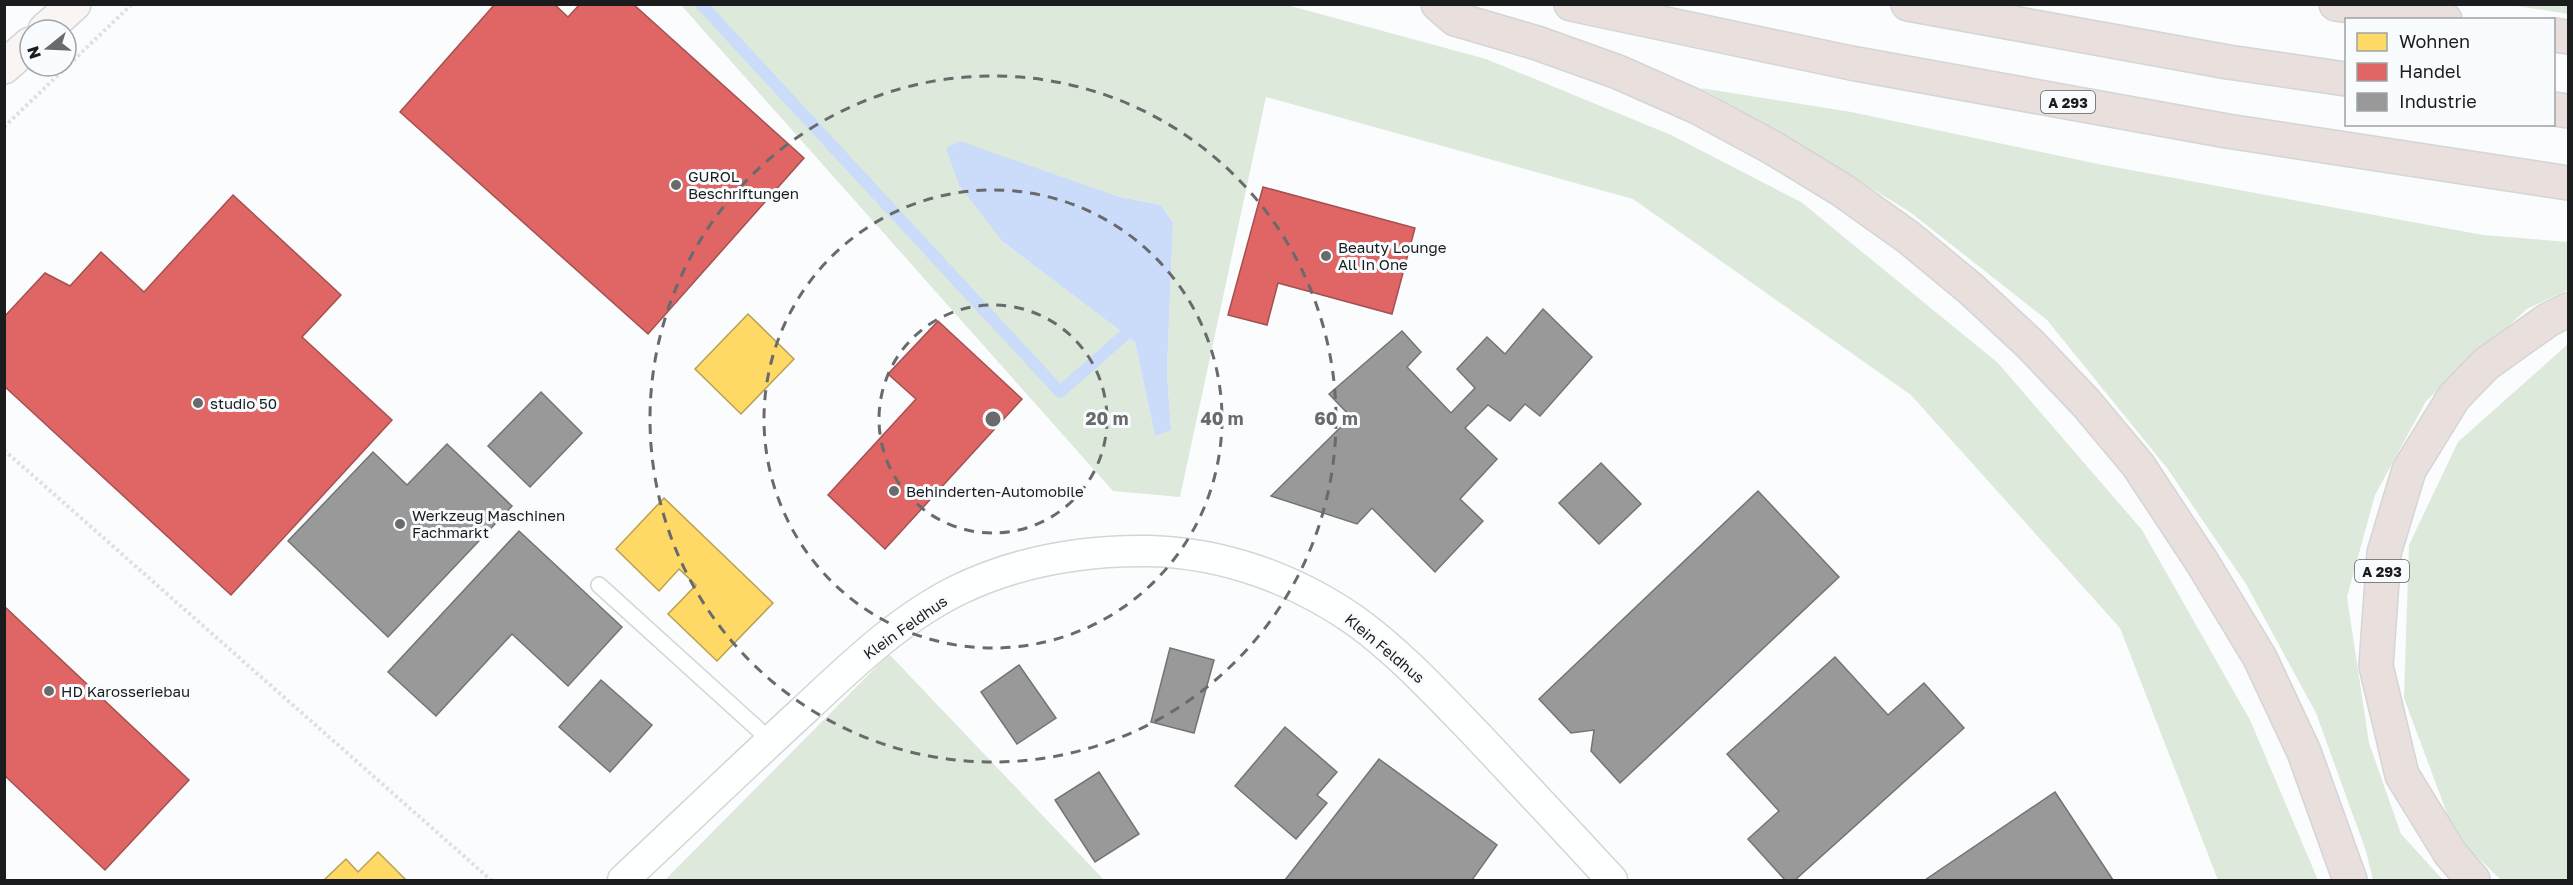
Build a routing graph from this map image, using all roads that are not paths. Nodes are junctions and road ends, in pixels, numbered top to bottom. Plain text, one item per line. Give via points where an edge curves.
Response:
1 (74, 4) edge
2 (1438, 4) edge
3 (1571, 4) edge
4 (1908, 4) edge
5 (2336, 4) edge
6 (58, 18) edge
7 (2431, 18) edge
8 (18, 55) edge
9 (4, 67) edge
10 (2345, 79) edge
11 (2568, 183) edge
12 (2568, 310) edge
13 (599, 585) dead end
14 (771, 741) junction
15 (623, 880) edge
16 (1612, 880) edge
17 (2350, 880) edge
18 (2473, 880) edge

1 - 6 street
2 - 17 highway via 1455,19 1618,72 1773,147 1908,237 2030,344 2138,465 2260,658 2304,752
3 - 11 highway, A 293 via 1851,63 2226,131
4 - 10 highway via 2228,62
5 - 7 highway
8 - 9 street
12 - 18 highway, A 293 via 2486,364 2454,397 2409,470 2384,553 2376,666 2402,775 2450,853
13 - 14 lane
14 - 15 street, Klein Feldhus
14 - 16 street, Klein Feldhus via 863,656 958,590 1022,567 1078,554 1122,551 1191,555 1274,577 1325,602 1374,635 1437,693

